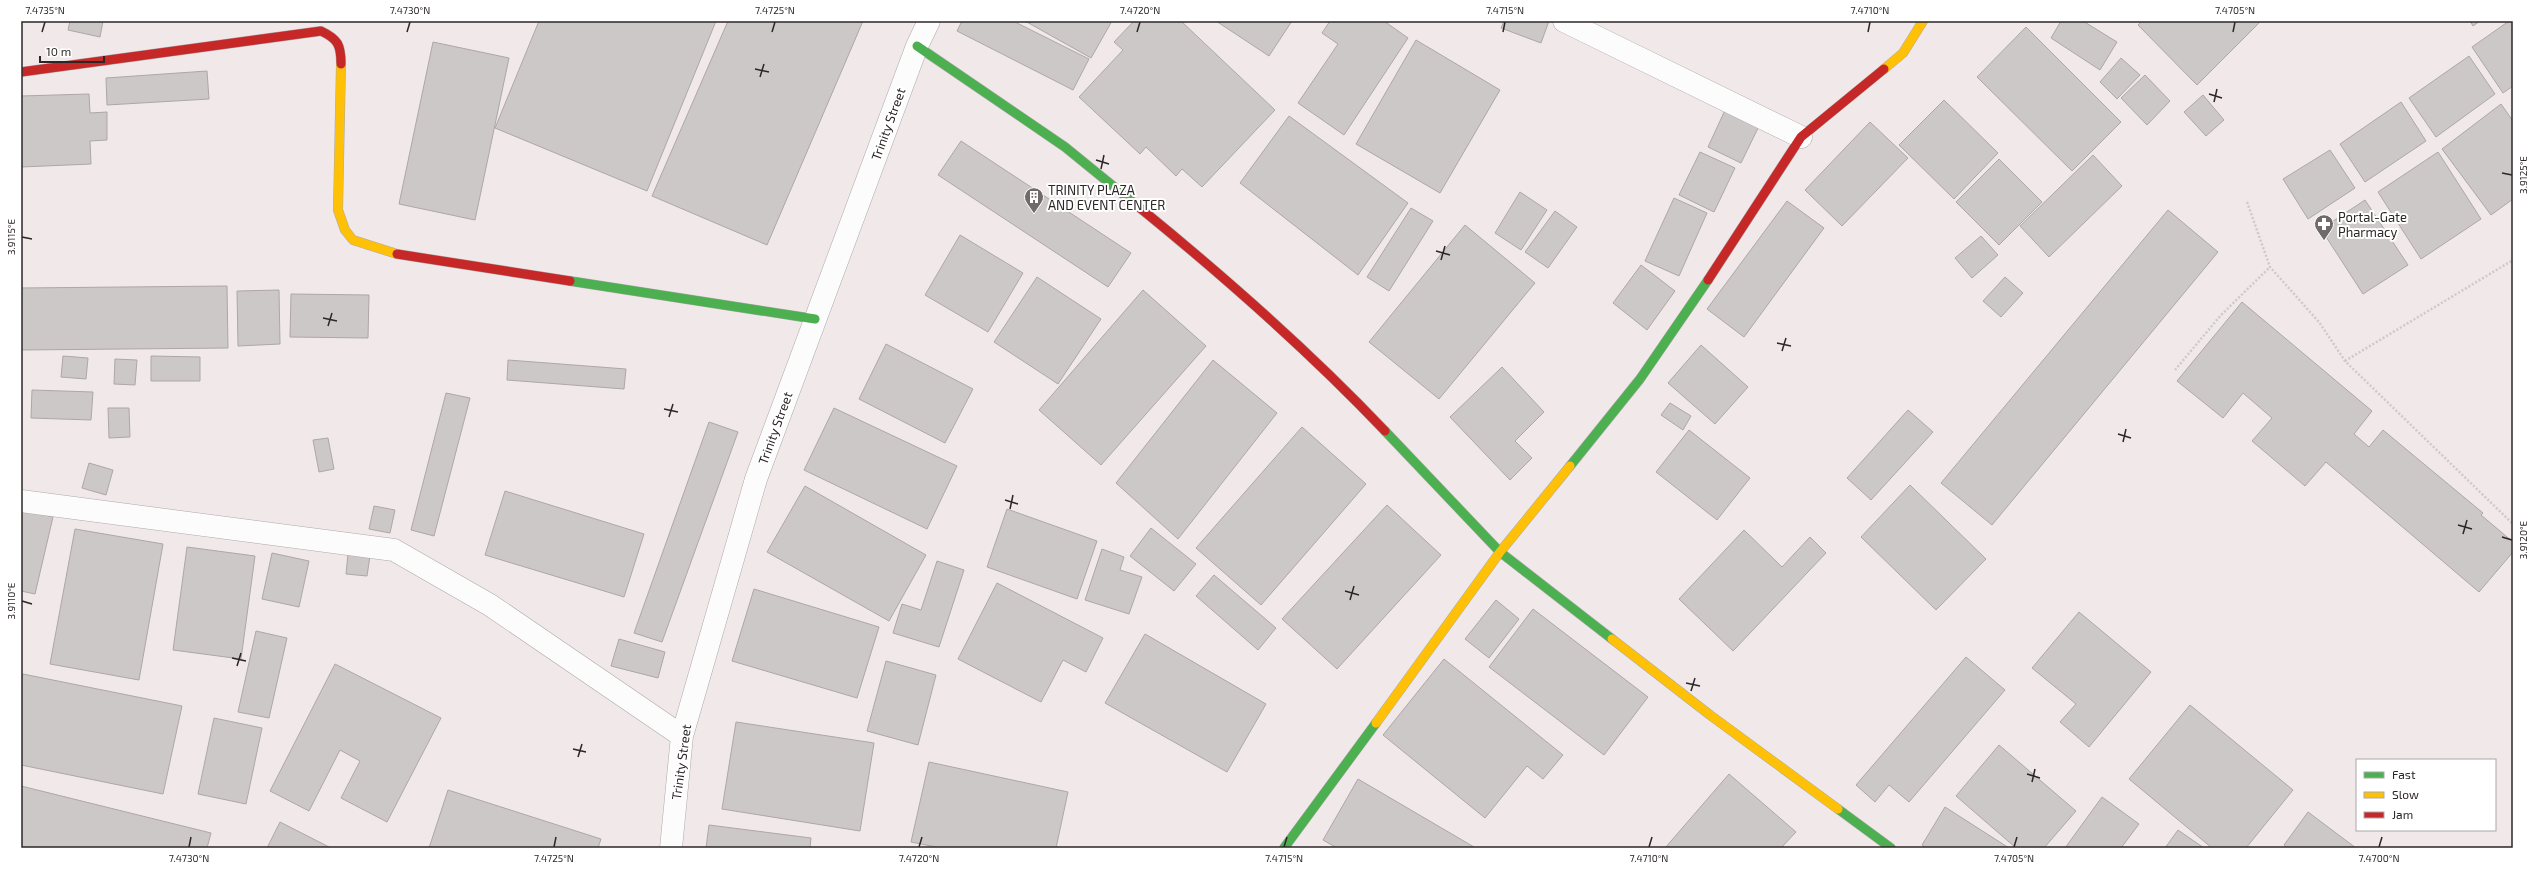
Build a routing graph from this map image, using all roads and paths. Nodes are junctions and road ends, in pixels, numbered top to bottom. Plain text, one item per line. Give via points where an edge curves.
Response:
1 (929, 21) edge
2 (1564, 21) edge
3 (1923, 21) edge
4 (917, 46) junction
5 (21, 72) edge
6 (1801, 137) junction
7 (2247, 202) dead end
8 (2513, 260) edge
9 (2270, 267) junction
10 (815, 319) junction
11 (2345, 361) junction
12 (2175, 370) dead end
13 (21, 501) edge
14 (2513, 524) edge
15 (1500, 552) junction
16 (682, 736) junction
17 (670, 848) edge
18 (1284, 848) edge
19 (1891, 848) edge

1 - 4 street, Trinity Street
2 - 6 street
3 - 6 street via 1903,53
4 - 10 street, Trinity Street
4 - 15 street via 1065,147 1226,278 1344,388
5 - 10 street via 320,31 335,38 342,48 338,210 343,229 352,241 386,252
6 - 15 street via 1640,379
7 - 9 path
8 - 11 path
9 - 11 path via 2319,322
9 - 12 path via 2221,315
10 - 16 street, Trinity Street via 756,479
11 - 14 path
13 - 16 street via 394,550 490,605
15 - 18 street
15 - 19 street via 1710,715
16 - 17 street, Trinity Street

